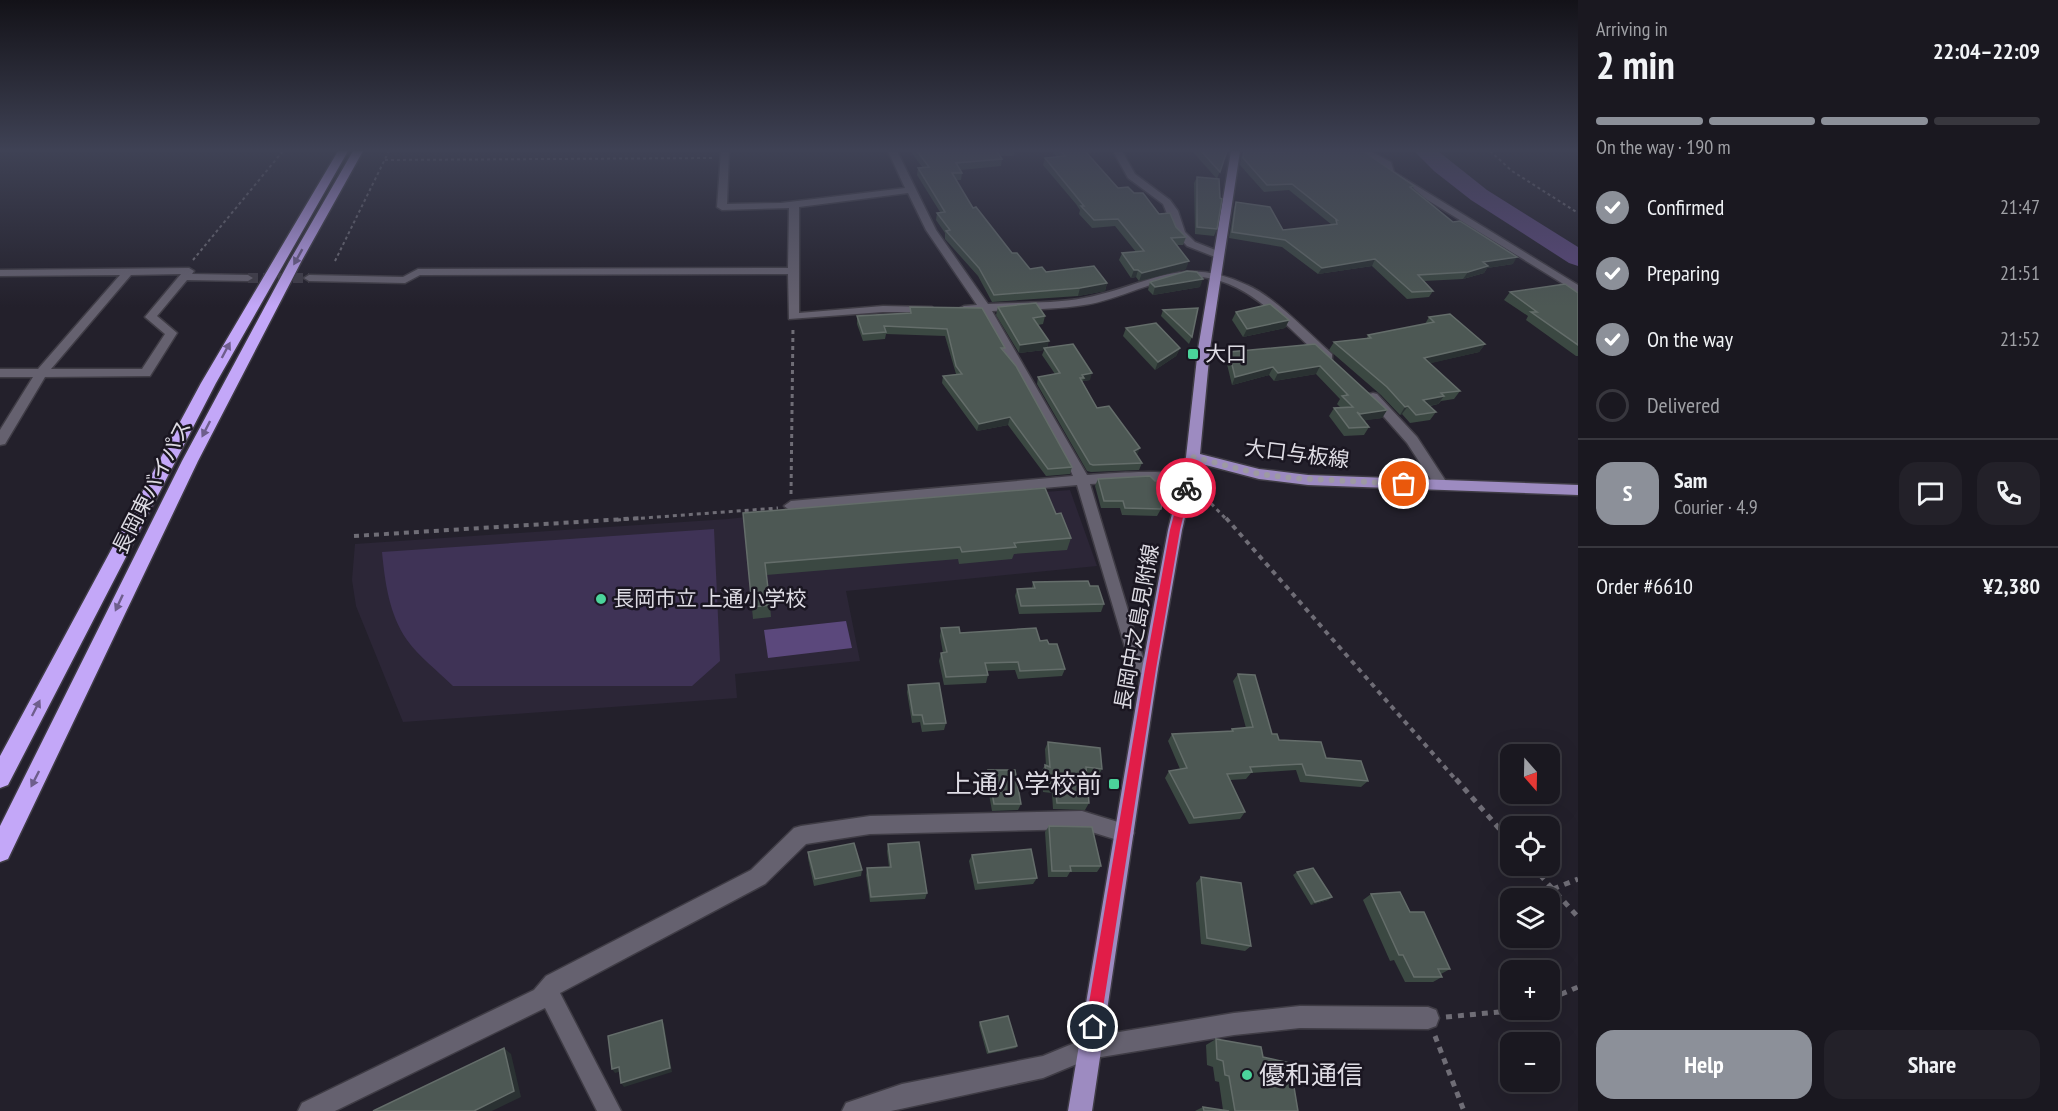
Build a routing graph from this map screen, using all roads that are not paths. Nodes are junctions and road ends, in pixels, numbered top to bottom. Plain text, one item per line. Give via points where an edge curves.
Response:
1 (312, 203) edge
2 (328, 203) edge
3 (722, 203) edge
4 (804, 203) edge
5 (918, 203) edge
6 (1168, 203) edge
7 (1228, 203) edge
8 (1437, 203) edge
9 (794, 204) junction
10 (1219, 255) junction
11 (794, 271) junction
12 (128, 272) junction
13 (2, 274) edge
14 (187, 274) junction
15 (1217, 276) junction
16 (248, 278) tunnel mouth
17 (309, 278) tunnel mouth
18 (1578, 290) edge
19 (984, 309) junction
20 (1336, 365) edge
21 (0, 373) edge
22 (41, 373) junction
23 (1360, 386) edge
24 (0, 441) edge
25 (1193, 457) junction
26 (1082, 480) junction
27 (1187, 481) junction
28 (1442, 486) junction
29 (1578, 490) edge
30 (791, 506) road end
31 (1150, 669) junction
32 (0, 778) edge
33 (1124, 833) junction
34 (0, 851) edge
35 (548, 992) junction
36 (1428, 1018) road end
37 (1089, 1048) junction
38 (310, 1111) edge
39 (609, 1111) edge
40 (854, 1111) edge
41 (1080, 1111) edge

32 -> 1 highway, 長岡東バイパス via 231,341
2 -> 34 highway, 長岡東バイパス via 190,461
3 - 9 street via 722,207
4 - 9 street
5 - 19 street via 931,230
6 - 10 street via 1180,232 1191,244
7 - 10 main road, 長岡中之島見附線
8 - 18 street
9 - 11 street
10 - 15 main road, 長岡中之島見附線
11 - 17 street via 418,272 405,280
11 - 19 street via 793,317 883,309
12 - 13 street
12 - 14 street
12 - 22 street
14 - 16 street
14 - 22 street via 151,317 171,333 146,373
15 - 19 street via 1183,274 1084,302
15 - 20 street via 1262,299
15 - 25 main road, 長岡中之島見附線 via 1204,349
19 - 26 street
21 - 22 street
22 - 24 street
23 - 28 street via 1412,440
25 - 27 main road, 長岡中之島見附線
25 - 28 main road, 大口与板線 via 1259,474 1308,480
26 - 27 street via 1147,476
26 - 30 street
26 - 31 street via 1131,647 1138,664
27 - 31 main road, 長岡中之島見附線
28 - 29 main road, 大口与板線
31 - 33 main road, 長岡中之島見附線
33 - 35 street via 1083,820 870,825 801,836 758,878 554,984
33 - 37 main road, 長岡中之島見附線
35 - 38 street
35 - 39 street
36 - 37 street via 1300,1017
37 - 40 street via 1042,1067 903,1096
37 - 41 main road, 長岡中之島見附線

